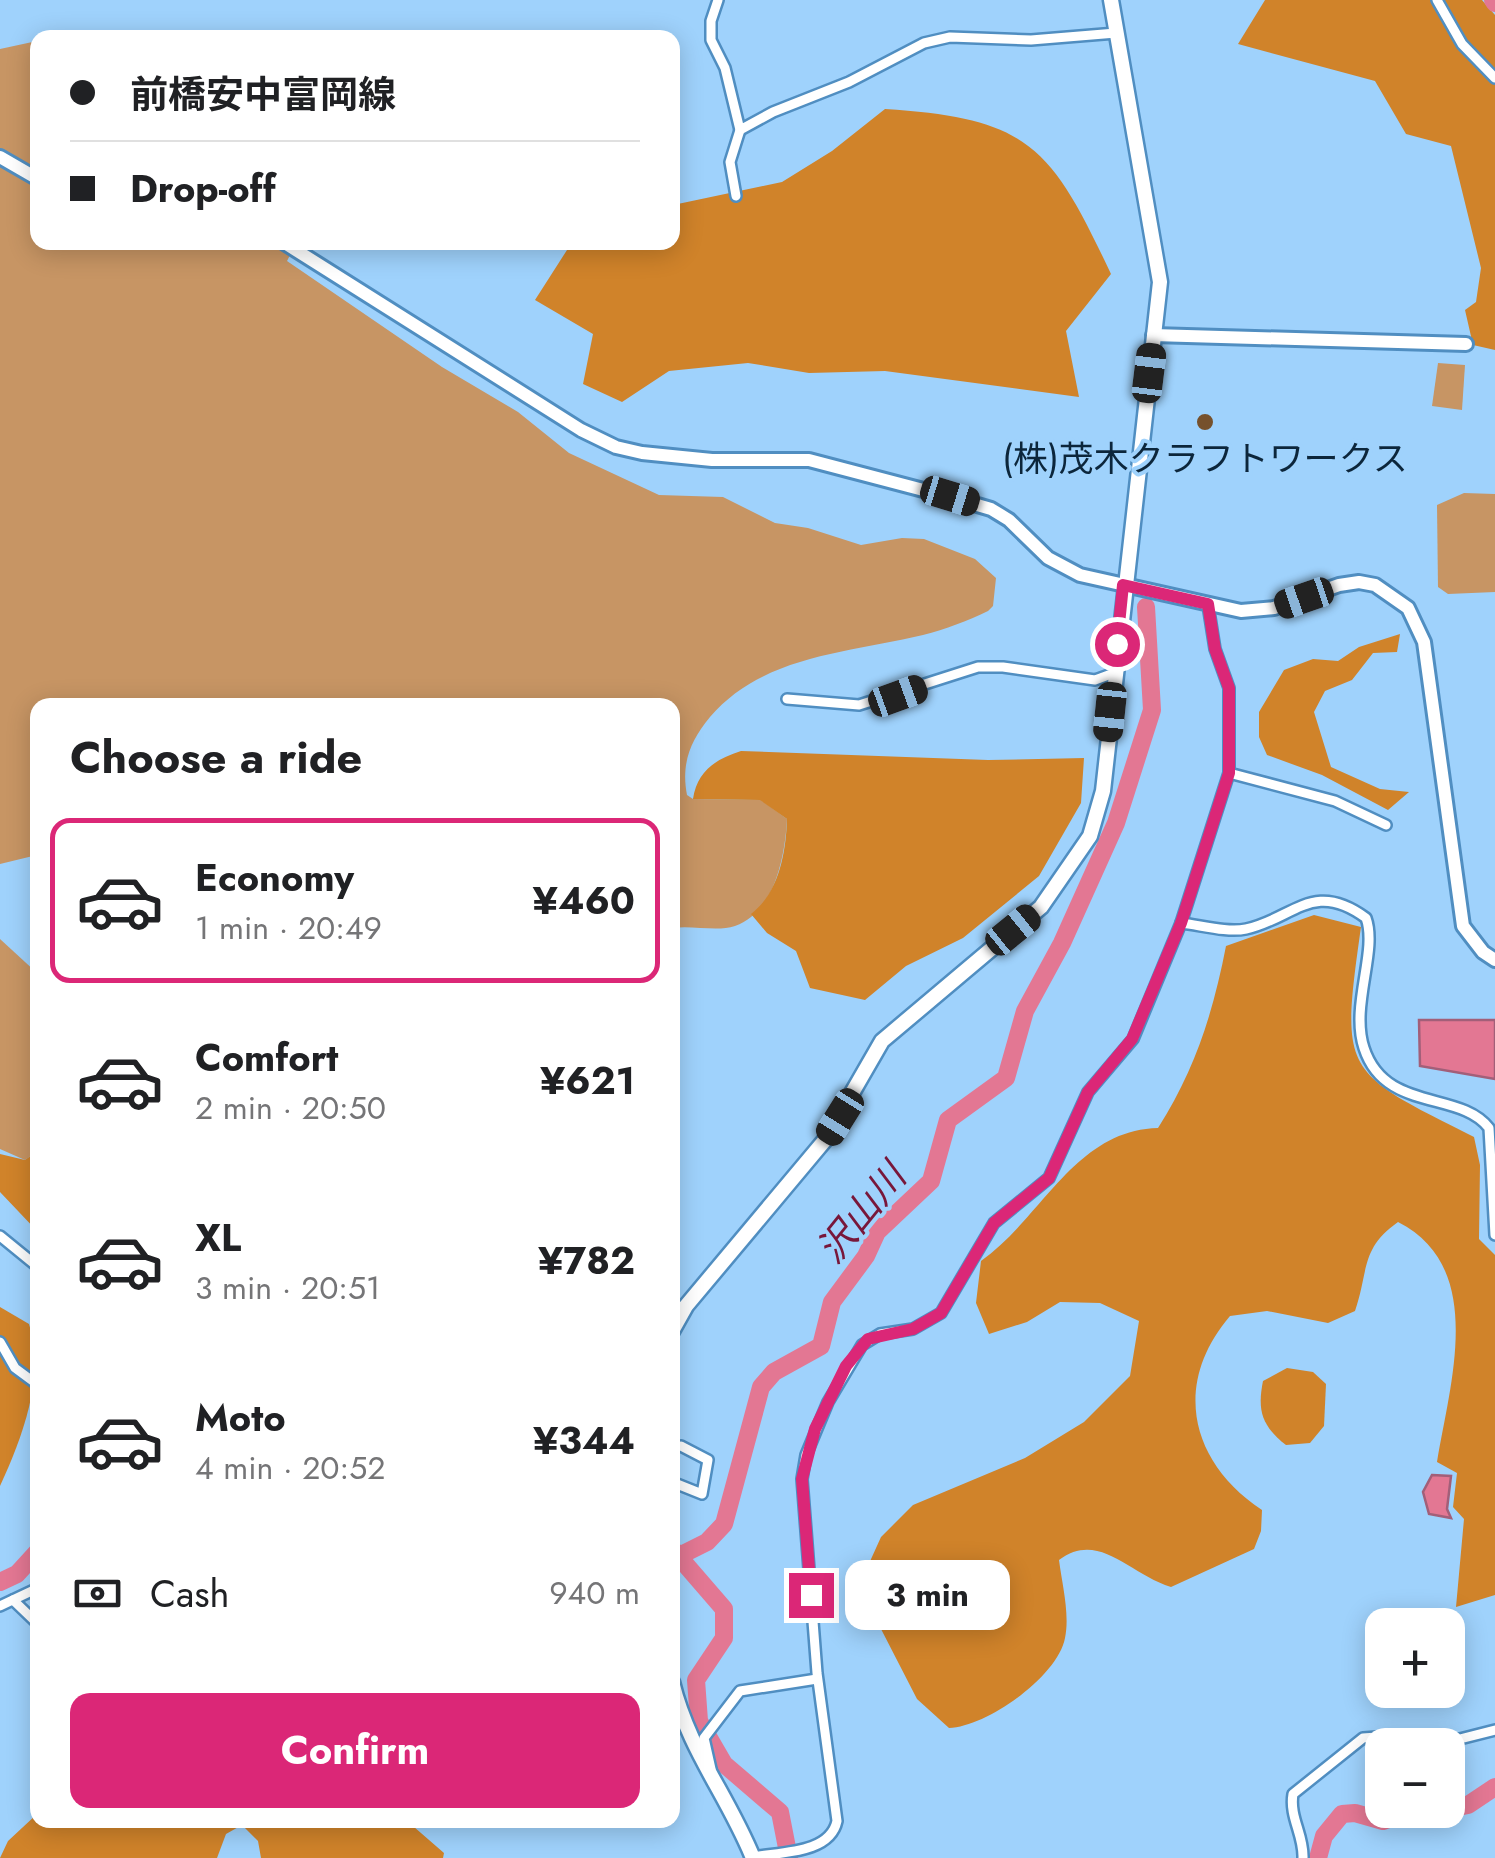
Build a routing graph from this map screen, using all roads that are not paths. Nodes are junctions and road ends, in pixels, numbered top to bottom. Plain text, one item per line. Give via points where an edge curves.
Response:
1 (718, 0) edge
2 (1111, 0) edge
3 (1437, 0) edge
4 (1116, 33) junction
5 (1495, 78) edge
6 (740, 130) junction
7 (0, 157) edge
8 (30, 174) edge
9 (736, 196) dead end
10 (296, 250) edge
11 (1153, 335) junction
12 (1466, 344) dead end
13 (1123, 585) junction
14 (1208, 604) junction
15 (1114, 673) junction
16 (787, 699) dead end
17 (1229, 773) junction
18 (1386, 825) dead end
19 (1181, 923) junction
20 (1495, 960) edge
21 (1495, 1235) edge
22 (0, 1236) edge
23 (30, 1261) edge
24 (680, 1316) edge
25 (0, 1342) edge
26 (30, 1379) edge
27 (681, 1446) dead end
28 (680, 1485) edge
29 (30, 1592) edge
30 (13, 1600) junction
31 (0, 1606) edge
32 (30, 1616) edge
33 (818, 1679) junction
34 (680, 1708) edge
35 (1495, 1730) edge
36 (712, 1777) junction
37 (798, 1853) edge
38 (753, 1857) edge
39 (1303, 1858) edge

1 - 6 street via 711,40 726,68
2 - 4 main road
3 - 5 street via 1462,44
4 - 6 street via 924,43
4 - 11 main road via 1159,265
6 - 9 street via 730,162
7 - 8 street
10 - 13 street via 616,447 712,460 809,460 950,496 1009,520 1062,567
11 - 12 street
11 - 13 main road
13 - 14 street
13 - 15 main road
14 - 17 street via 1229,688
14 - 20 street via 1274,608 1359,582 1408,608 1424,642 1458,906 1470,937
15 - 16 street via 1095,680 978,668 859,705
15 - 24 main road via 1103,791 1082,849 1041,907 882,1041 825,1140
17 - 18 street via 1335,801
17 - 19 street
19 - 21 street via 1247,929 1316,901 1366,918 1360,992 1365,1052 1384,1080 1490,1128
19 - 33 street via 1132,1039 1088,1092 1049,1178 994,1223 941,1313 913,1329 868,1339 828,1402 802,1479
22 - 23 street
25 - 26 street
27 - 28 street via 708,1460 702,1494
29 - 30 street
30 - 31 street
30 - 32 street
33 - 36 street via 740,1691 704,1738
33 - 37 street via 837,1821 828,1839
34 - 36 main road
35 - 39 street via 1444,1743 1362,1738 1293,1794
36 - 38 main road
37 - 38 street

